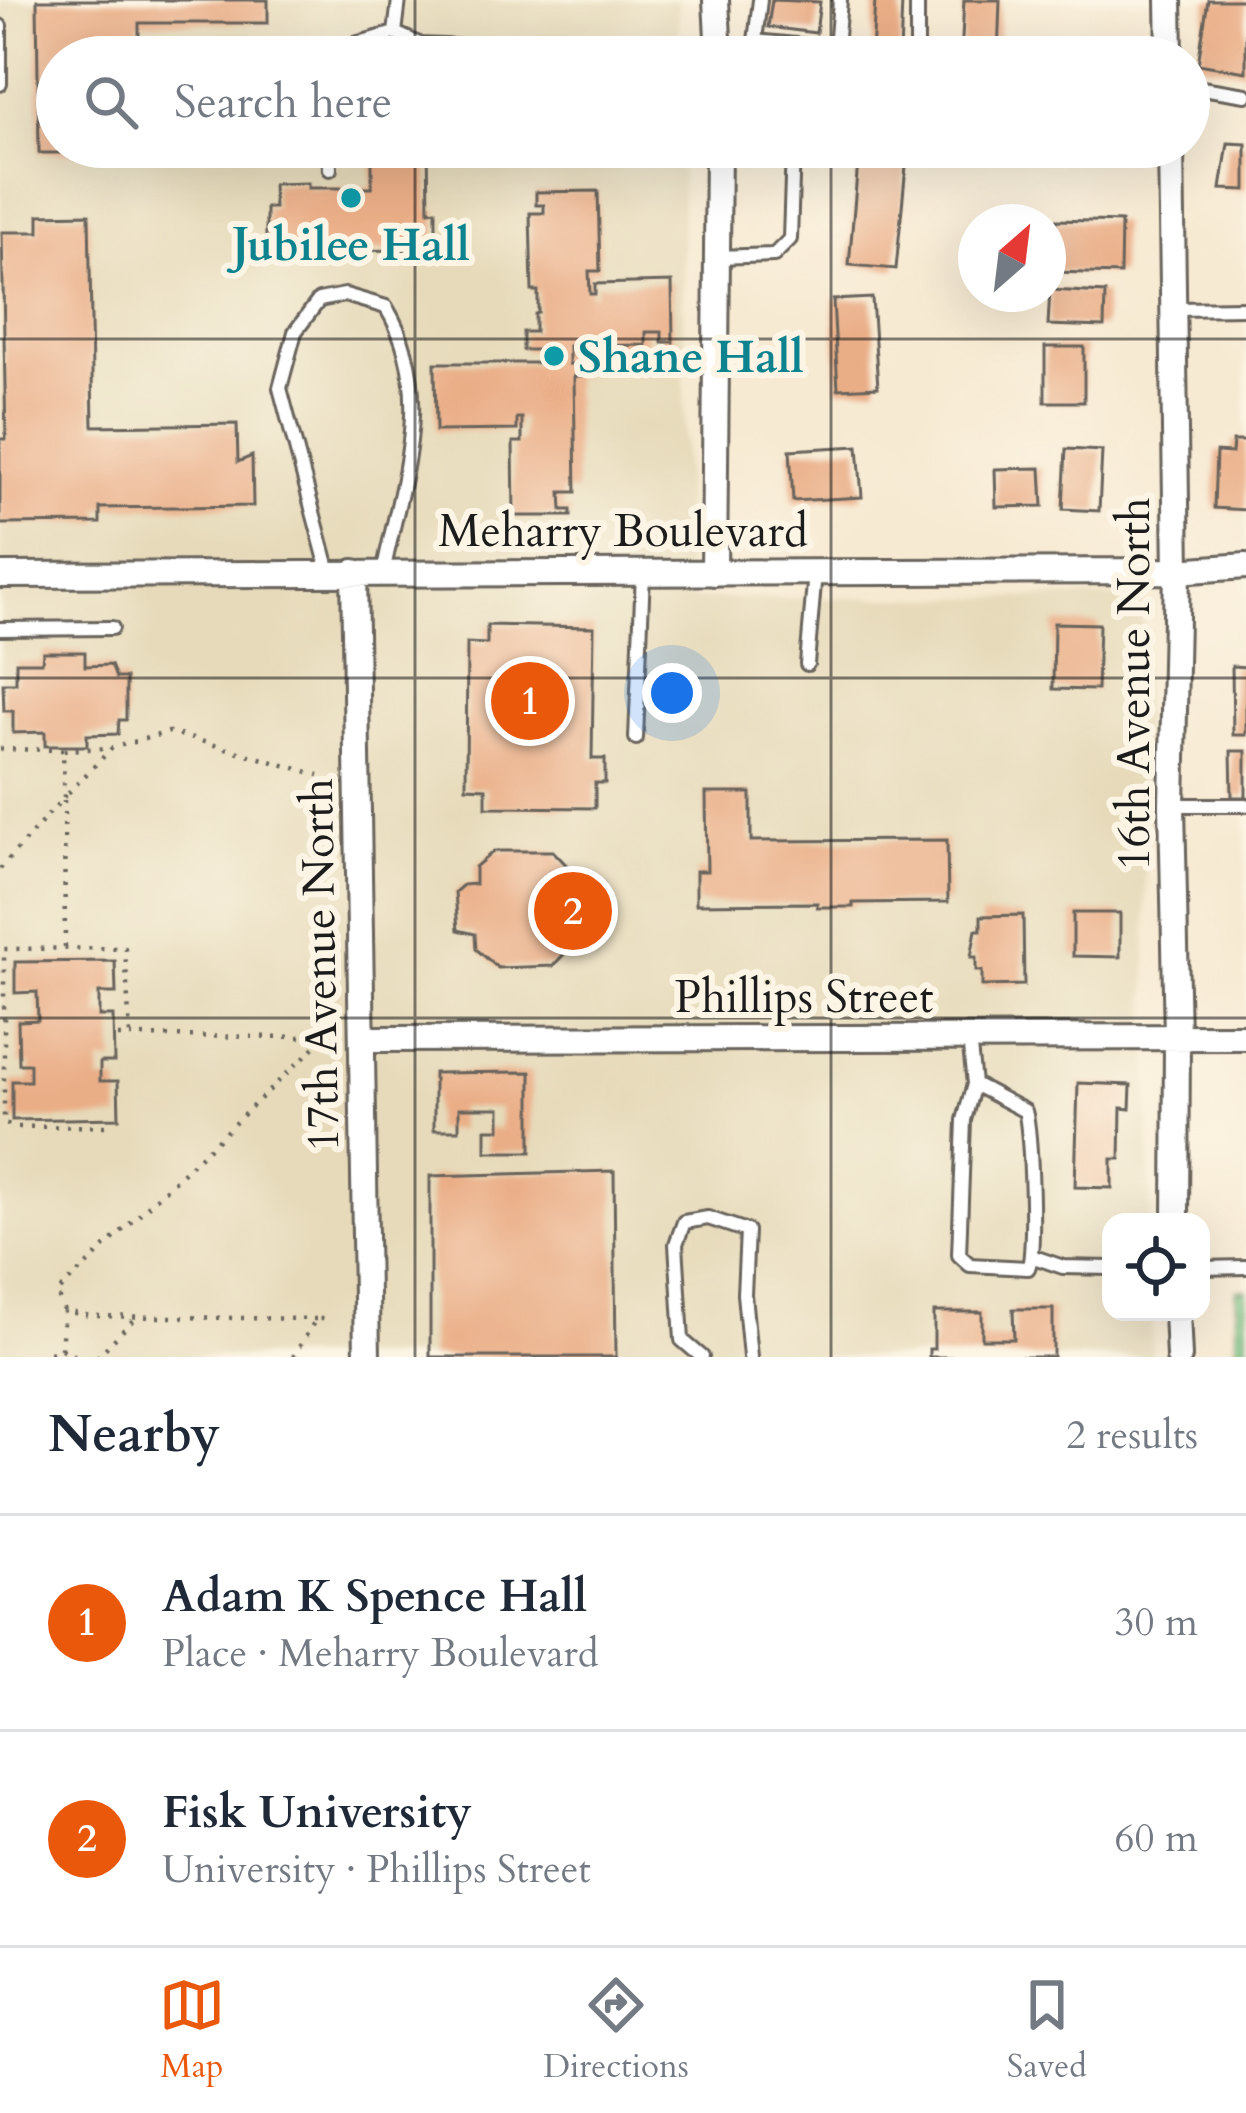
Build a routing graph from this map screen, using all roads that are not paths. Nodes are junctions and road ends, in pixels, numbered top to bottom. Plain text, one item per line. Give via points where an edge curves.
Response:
1 (399, 0) edge
2 (716, 0) edge
3 (760, 0) edge
4 (840, 0) edge
5 (917, 0) edge
6 (1168, 0) edge
7 (0, 26) edge
8 (394, 33) junction
9 (383, 36) edge
10 (401, 36) edge
11 (718, 36) edge
12 (756, 36) edge
13 (839, 36) edge
14 (917, 36) edge
15 (1169, 36) edge
16 (0, 85) edge
17 (1210, 89) edge
18 (1246, 95) edge
19 (718, 168) edge
20 (793, 168) edge
21 (1171, 168) edge
22 (717, 256) junction
23 (1246, 308) edge
24 (1174, 309) junction
25 (1246, 566) edge
26 (815, 571) junction
27 (1178, 572) junction
28 (341, 573) junction
29 (383, 573) junction
30 (643, 573) junction
31 (714, 573) junction
32 (0, 575) edge
33 (0, 628) edge
34 (112, 628) dead end
35 (807, 664) dead end
36 (636, 738) dead end
37 (1172, 805) junction
38 (1246, 805) edge
39 (1177, 1037) junction
40 (1246, 1037) edge
41 (970, 1038) junction
42 (363, 1039) junction
43 (974, 1084) junction
44 (1176, 1213) edge
45 (1034, 1256) junction
46 (1246, 1267) edge
47 (1102, 1268) edge
48 (1210, 1268) edge
49 (1177, 1321) edge
50 (367, 1357) edge
51 (702, 1357) edge
52 (750, 1357) edge
53 (1179, 1357) edge

1 - 8 lane
2 - 11 street
3 - 12 lane
4 - 13 lane
5 - 14 lane
6 - 15 street
7 - 16 lane
8 - 9 lane
8 - 10 lane
17 - 18 lane
19 - 22 street
20 - 22 lane via 790,239 774,255
21 - 24 street, 16th Avenue North
22 - 31 street
23 - 24 lane
24 - 27 street, 16th Avenue North
25 - 27 street, Meharry Boulevard
26 - 27 street, Meharry Boulevard
26 - 31 street, Meharry Boulevard
26 - 35 lane
27 - 37 street, 16th Avenue North
28 - 29 street, Meharry Boulevard
28 - 29 lane via 280,388 295,332 320,300 345,295 386,307 412,374 415,418
28 - 32 street, Meharry Boulevard
28 - 42 street, 17th Avenue North
29 - 30 street, Meharry Boulevard
30 - 31 street, Meharry Boulevard
30 - 36 lane
33 - 34 lane
37 - 38 lane
37 - 39 street, 16th Avenue North
39 - 40 street, Phillips Street
39 - 41 street, Phillips Street
39 - 44 street, 16th Avenue North
41 - 42 street, Phillips Street
41 - 43 lane
42 - 50 street, 17th Avenue North
43 - 45 lane via 1025,1111
43 - 45 lane via 964,1120 959,1255 970,1265 1003,1269 1028,1268
45 - 47 lane
46 - 48 lane
49 - 53 street
51 - 52 lane via 682,1340 676,1244 684,1222 708,1218 747,1231

